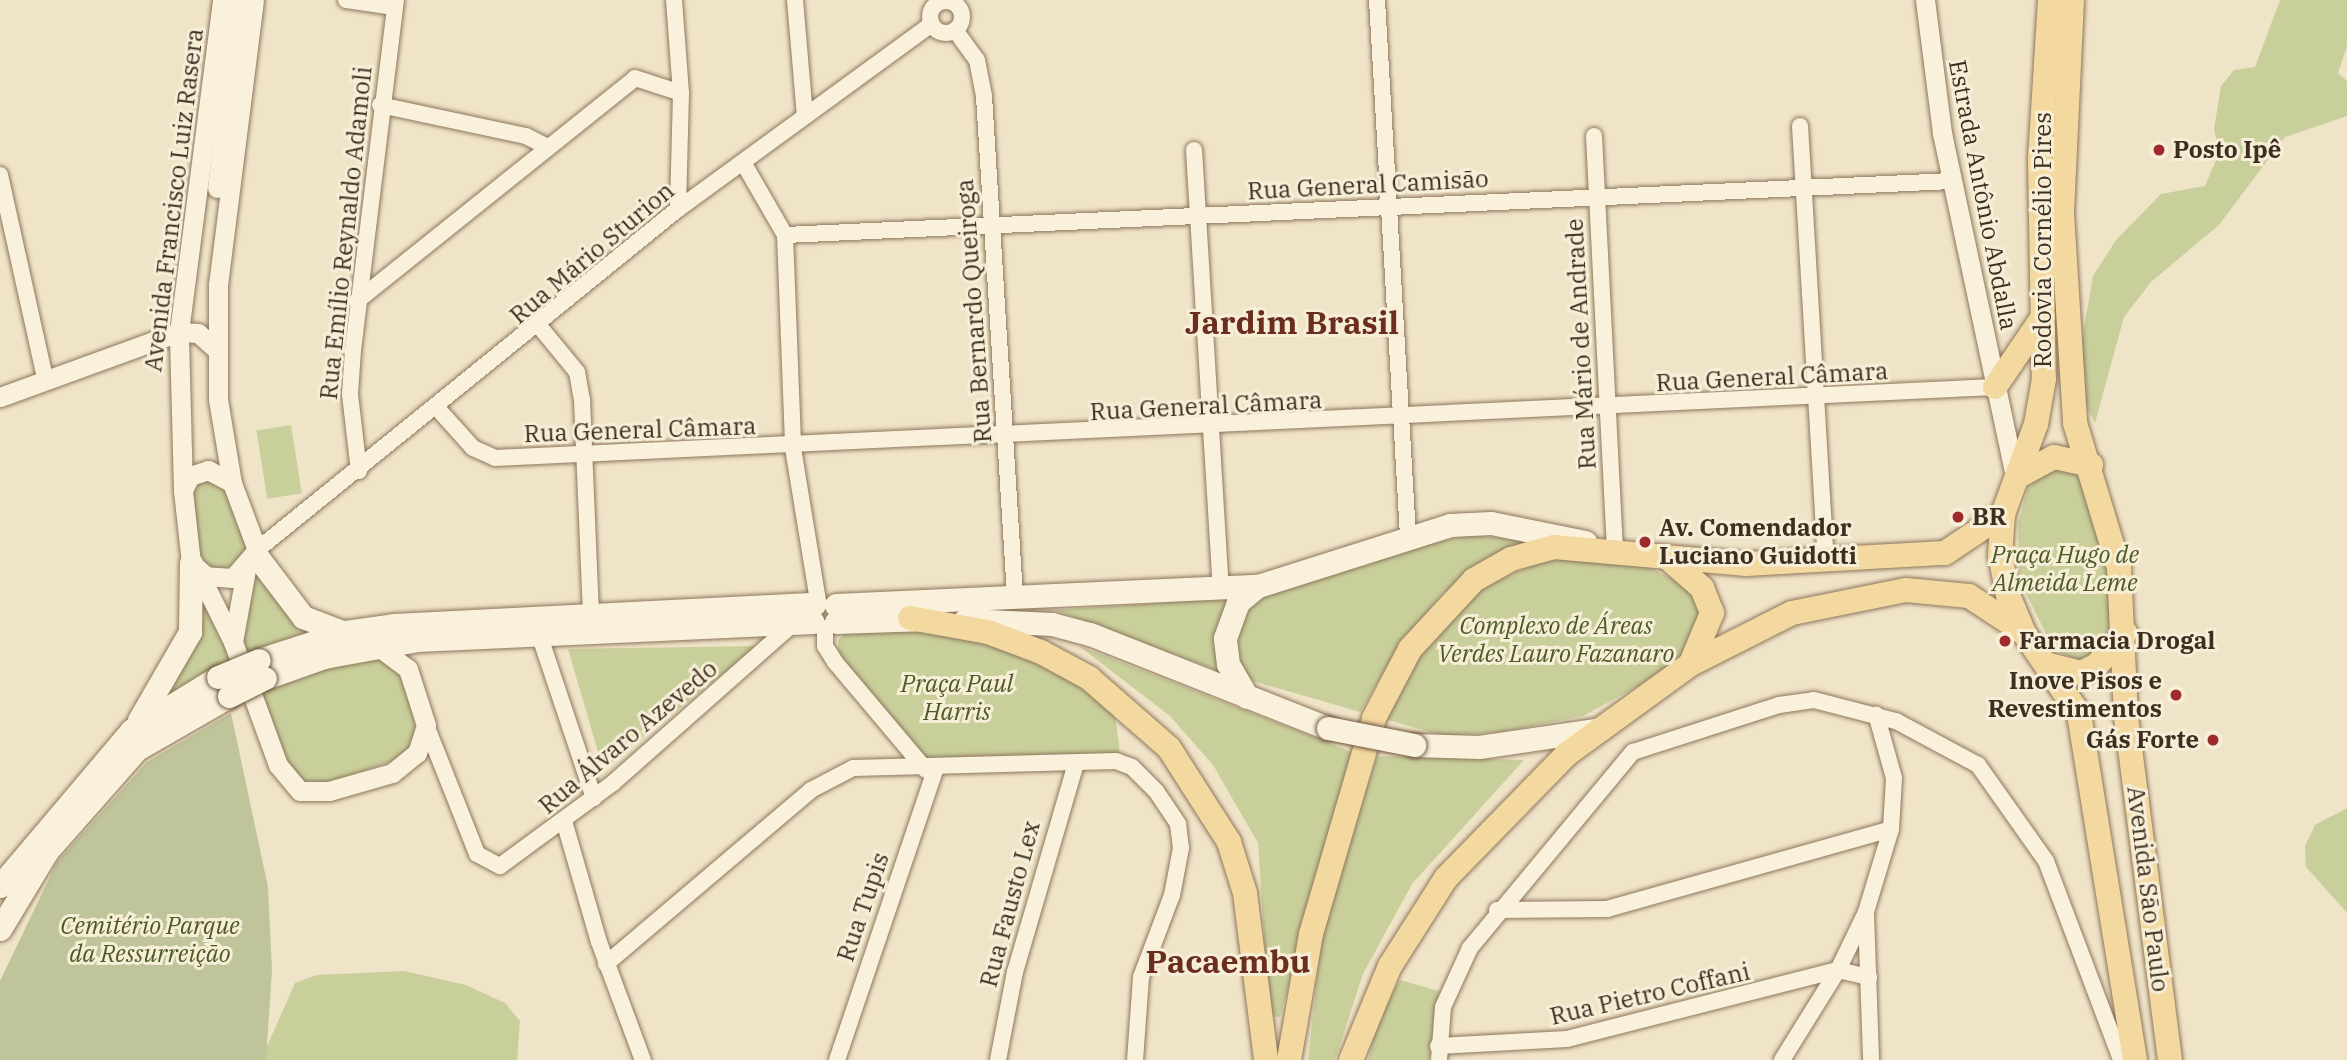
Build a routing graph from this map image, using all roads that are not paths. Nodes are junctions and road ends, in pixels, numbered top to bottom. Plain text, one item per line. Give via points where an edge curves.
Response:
1 (222, 0) edge
2 (239, 0) edge
3 (254, 0) edge
4 (346, 0) edge
5 (674, 0) edge
6 (796, 0) edge
7 (1377, 0) edge
8 (1925, 0) edge
9 (2050, 0) edge
10 (2072, 0) edge
11 (935, 2) edge
12 (395, 4) edge
13 (932, 24) junction
14 (956, 30) junction
15 (681, 93) junction
16 (380, 105) junction
17 (805, 116) junction
18 (1800, 126) dead end
19 (1594, 136) dead end
20 (548, 147) junction
21 (1194, 150) dead end
22 (744, 164) junction
23 (0, 175) edge
24 (1953, 181) junction
25 (1802, 188) junction
26 (1596, 198) junction
27 (1387, 207) junction
28 (678, 209) junction
29 (1199, 216) junction
30 (990, 226) junction
31 (222, 234) junction
32 (785, 235) junction
33 (358, 301) junction
34 (2043, 317) junction
35 (540, 327) junction
36 (179, 332) junction
37 (145, 349) junction
38 (217, 350) junction
39 (176, 370) junction
40 (45, 378) junction
41 (1995, 387) junction
42 (0, 397) edge
43 (1815, 398) junction
44 (439, 409) junction
45 (1606, 409) junction
46 (1400, 420) junction
47 (1211, 429) junction
48 (1005, 438) junction
49 (793, 448) junction
50 (584, 455) junction
51 (2091, 465) junction
52 (359, 471) junction
53 (2017, 479) junction
54 (232, 483) junction
55 (183, 490) junction
56 (2003, 514) junction
57 (288, 526) junction
58 (251, 530) junction
59 (1408, 536) junction
60 (1610, 548) junction
61 (253, 558) junction
62 (1670, 560) junction
63 (1826, 561) junction
64 (194, 566) junction
65 (1258, 586) junction
66 (1221, 589) junction
67 (1015, 596) junction
68 (591, 614) junction
69 (819, 615) junction
70 (910, 618) junction
71 (345, 632) junction
72 (2024, 633) junction
73 (2124, 633) junction
74 (539, 634) junction
75 (417, 640) junction
76 (233, 642) junction
77 (376, 645) junction
78 (1691, 664) junction
79 (2049, 665) junction
80 (262, 669) junction
81 (408, 669) junction
82 (223, 686) junction
83 (1247, 697) junction
84 (1876, 714) junction
85 (426, 725) junction
86 (1601, 729) junction
87 (132, 730) junction
88 (1076, 763) junction
89 (930, 770) junction
90 (594, 798) junction
91 (564, 821) junction
92 (1891, 829) junction
93 (0, 886) edge
94 (1497, 910) junction
95 (1866, 912) junction
96 (0, 929) edge
97 (606, 964) junction
98 (1838, 970) junction
99 (1869, 976) junction
100 (1438, 1053) edge
101 (643, 1060) edge
102 (837, 1060) edge
103 (998, 1060) edge
104 (1136, 1060) edge
105 (1266, 1060) edge
106 (1289, 1060) edge
107 (1351, 1060) edge
108 (1782, 1060) edge
109 (1871, 1060) edge
110 (2120, 1060) edge
111 (2134, 1060) edge
112 (2170, 1060) edge

1 - 36 street, Avenida Francisco Luiz Rasera
2 - 31 street via 216,177
3 - 31 street
4 - 12 street
5 - 15 street
6 - 17 street
7 - 27 street
8 - 24 street, Estrada Antônio Abdalla
9 - 34 main road, Rodovia Cornélio Pires via 2040,159
10 - 51 main road, Rodovia Cornélio Pires via 2062,214 2075,423
11 - 13 street
11 - 14 street via 947,1 960,10
12 - 16 street, Rua Emílio Reynaldo Adamoli
13 - 14 street via 940,32
13 - 17 street, Rua Mário Sturion
14 - 30 street, Rua Bernardo Queiroga via 980,70
15 - 20 street via 635,78
15 - 28 street
16 - 20 street via 526,136
16 - 33 street, Rua Emílio Reynaldo Adamoli
17 - 22 street, Rua Mário Sturion
18 - 25 street
19 - 26 street, Rua Mário de Andrade
20 - 33 street
21 - 29 street
22 - 28 street, Rua Mário Sturion
22 - 32 street
23 - 40 street
24 - 25 street, Rua General Camisão
24 - 41 street, Estrada Antônio Abdalla
25 - 26 street, Rua General Camisão
25 - 43 street
26 - 27 street, Rua General Camisão
26 - 45 street, Rua Mário de Andrade
27 - 29 street, Rua General Camisão
27 - 46 street
28 - 35 street, Rua Mário Sturion
29 - 30 street, Rua General Camisão
29 - 47 street
30 - 32 street, Rua General Camisão
30 - 48 street, Rua Bernardo Queiroga
31 - 38 street
32 - 49 street
33 - 52 street, Rua Emílio Reynaldo Adamoli via 350,394
34 - 41 main road
34 - 53 main road, Rodovia Cornélio Pires via 2036,424
35 - 44 street, Rua Mário Sturion
35 - 50 street via 577,372
36 - 37 street
36 - 38 street via 198,333
36 - 39 street, Avenida Francisco Luiz Rasera
37 - 39 street
37 - 40 street
38 - 54 street via 220,438
39 - 55 street, Avenida Francisco Luiz Rasera
40 - 42 street
41 - 43 street, Rua General Câmara
41 - 53 street, Estrada Antônio Abdalla
43 - 45 street, Rua General Câmara
43 - 63 street
44 - 50 street, Rua General Câmara via 473,448 495,458
44 - 52 street, Rua Mário Sturion
45 - 46 street, Rua General Câmara
45 - 60 street, Rua Mário de Andrade
46 - 47 street, Rua General Câmara
46 - 59 street
47 - 48 street, Rua General Câmara
47 - 66 street
48 - 49 street, Rua General Câmara
48 - 67 street, Rua Bernardo Queiroga
49 - 50 street, Rua General Câmara
49 - 69 street
50 - 68 street
51 - 53 main road via 2054,457
51 - 73 main road, Rodovia Cornélio Pires via 2119,568
52 - 57 street, Rua Mário Sturion
53 - 56 main road, Rodovia Cornélio Pires
54 - 55 street via 199,471
54 - 58 street
55 - 64 street, Avenida Francisco Luiz Rasera
56 - 63 main road via 1945,554
56 - 72 main road, Rodovia Cornélio Pires via 2000,555 2008,595
57 - 58 street
57 - 61 street, Rua Mário Sturion
58 - 61 street
59 - 60 main road via 1491,523
59 - 65 main road
60 - 62 main road
60 - 106 main road via 1554,547 1511,559 1474,580 1410,649 1362,754 1311,934
61 - 64 street via 218,581
61 - 71 main road via 303,617
61 - 76 street
62 - 63 main road
62 - 78 main road via 1702,588 1712,613
64 - 76 street
64 - 87 main road via 190,632
65 - 66 main road
65 - 83 main road via 1238,602 1225,638 1228,664
66 - 67 main road
67 - 69 main road
68 - 69 main road
68 - 71 main road
69 - 70 main road
69 - 74 main road
69 - 89 street via 825,646 835,662
69 - 90 street, Rua Álvaro Azevedo
70 - 83 main road via 1052,624 1145,653
70 - 105 main road via 988,632 1041,652 1089,678 1169,748 1202,792 1233,855 1245,893
71 - 80 main road
72 - 78 main road via 1969,596 1906,590 1792,613
72 - 79 main road, Avenida São Paulo
73 - 79 main road via 2097,666 2081,673
73 - 112 main road, Avenida São Paulo via 2126,717
74 - 75 main road
74 - 90 street
75 - 77 main road
75 - 81 street
76 - 85 street via 278,765 300,791 329,791 393,773 417,753
77 - 80 main road
77 - 81 street
78 - 86 main road
79 - 111 main road, Avenida São Paulo via 2081,725
80 - 82 main road, bridge
81 - 85 street
82 - 87 main road
82 - 96 main road via 137,749 47,851
83 - 86 main road, bridge via 1328,728 1413,745 1479,747
84 - 92 street via 1894,778
84 - 94 street via 1814,701 1779,705 1633,752
84 - 110 street via 1978,765 2011,809 2046,860
85 - 91 street, Rua Álvaro Azevedo via 484,858 500,866 510,863
86 - 107 main road via 1523,792 1446,878 1390,966
87 - 93 main road
88 - 89 street
88 - 103 street, Rua Fausto Lex via 1015,972
88 - 104 street via 1132,767 1178,824 1181,848 1172,895 1141,977
89 - 97 street via 853,768 811,790
89 - 102 street, Rua Tupis
90 - 91 street, Rua Álvaro Azevedo
91 - 97 street
92 - 94 street via 1607,909
92 - 95 street
94 - 100 street via 1455,975
95 - 98 street
95 - 99 street
97 - 101 street
98 - 99 street, Rua Pietro Coffani
98 - 100 street, Rua Pietro Coffani via 1567,1038
98 - 108 street
99 - 109 street

